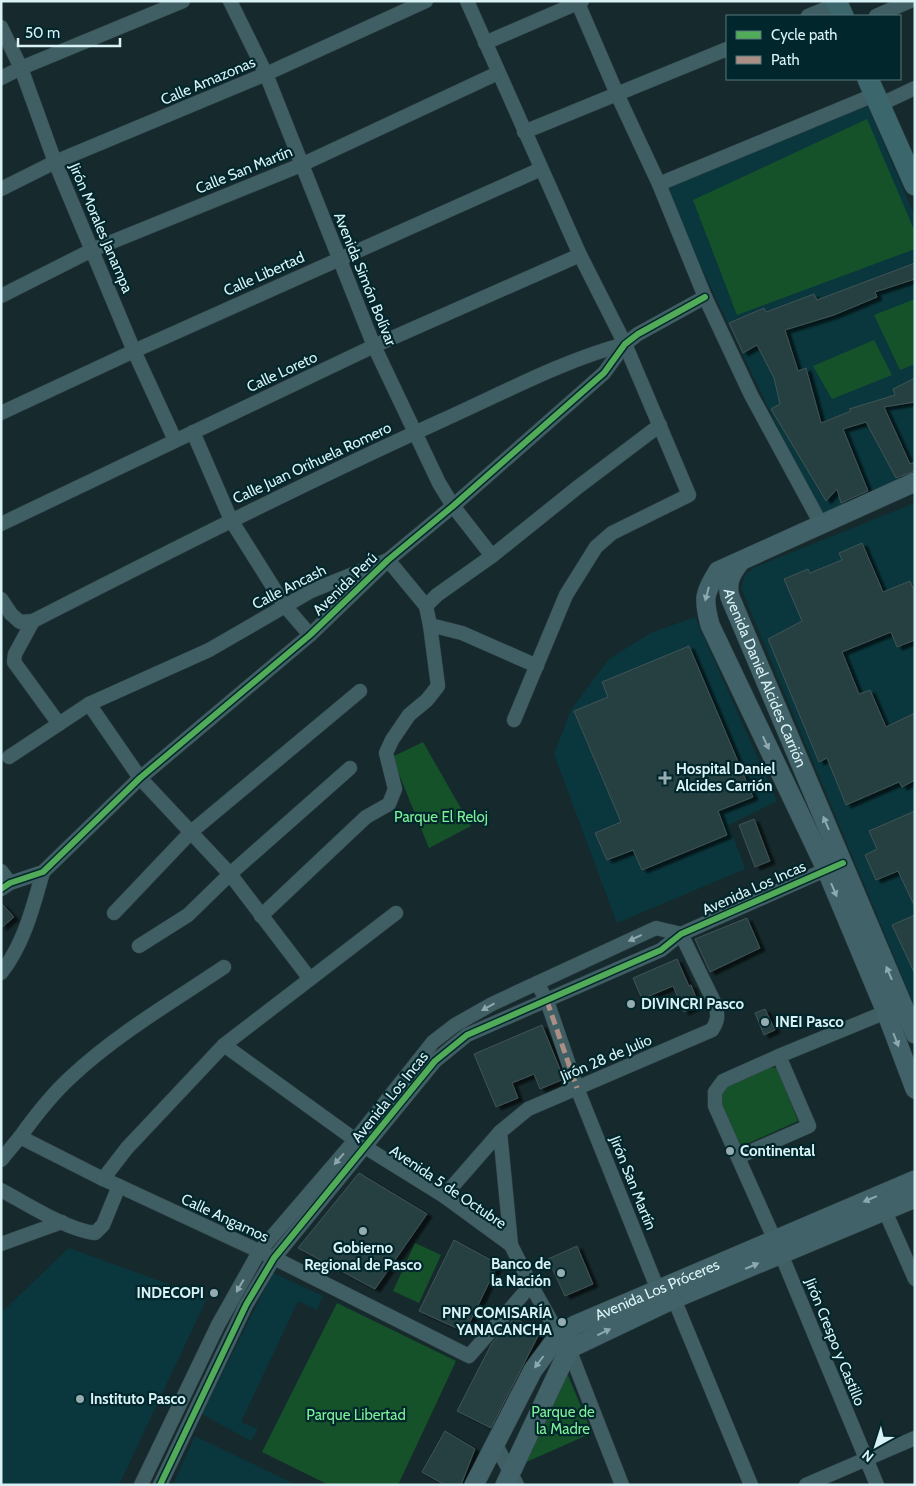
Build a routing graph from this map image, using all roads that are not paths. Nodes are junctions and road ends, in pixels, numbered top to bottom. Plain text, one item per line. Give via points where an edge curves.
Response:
1 (183, 1) edge
2 (230, 1) edge
3 (426, 1) edge
4 (467, 1) edge
5 (910, 1) edge
6 (579, 2) edge
7 (839, 7) edge
8 (811, 15) edge
9 (878, 15) edge
10 (1, 27) edge
11 (485, 43) junction
12 (726, 49) edge
13 (21, 68) junction
14 (498, 73) junction
15 (266, 74) junction
16 (1, 78) edge
17 (915, 88) edge
18 (874, 93) edge
19 (617, 94) junction
20 (524, 132) junction
21 (56, 162) junction
22 (301, 165) junction
23 (541, 169) junction
24 (913, 176) edge
25 (658, 184) junction
26 (1, 189) edge
27 (92, 250) junction
28 (580, 255) junction
29 (339, 258) junction
30 (1, 296) edge
31 (706, 297) junction
32 (624, 344) junction
33 (374, 346) junction
34 (134, 351) junction
35 (1, 413) edge
36 (660, 425) junction
37 (193, 432) junction
38 (416, 432) junction
39 (175, 440) junction
40 (915, 482) edge
41 (453, 506) junction
42 (231, 520) junction
43 (1, 524) edge
44 (821, 524) junction
45 (492, 556) junction
46 (388, 560) junction
47 (740, 562) junction
48 (1, 599) edge
49 (285, 606) junction
50 (426, 606) junction
51 (26, 622) junction
52 (430, 625) junction
53 (310, 635) junction
54 (537, 666) junction
55 (360, 691) dead end
56 (89, 704) junction
57 (514, 720) dead end
58 (59, 724) junction
59 (4, 756) edge
60 (350, 768) dead end
61 (140, 778) junction
62 (191, 832) junction
63 (835, 866) junction
64 (1, 871) edge
65 (43, 872) junction
66 (230, 874) junction
67 (6, 886) edge
68 (114, 913) dead end
69 (396, 913) dead end
70 (260, 916) junction
71 (862, 931) junction
72 (681, 934) junction
73 (139, 946) dead end
74 (224, 967) dead end
75 (1, 973) edge
76 (310, 979) junction
77 (536, 983) junction
78 (547, 1001) junction
79 (886, 1012) junction
80 (915, 1034) edge
81 (224, 1045) junction
82 (779, 1056) junction
83 (413, 1078) junction
84 (913, 1080) edge
85 (578, 1088) junction
86 (500, 1132) junction
87 (20, 1138) junction
88 (361, 1143) junction
89 (738, 1157) junction
90 (1, 1160) edge
91 (103, 1179) junction
92 (915, 1180) edge
93 (119, 1186) junction
94 (1, 1190) edge
95 (444, 1196) junction
96 (915, 1198) edge
97 (885, 1210) junction
98 (62, 1222) junction
99 (1, 1244) edge
100 (511, 1245) junction
101 (778, 1247) junction
102 (259, 1252) junction
103 (274, 1258) junction
104 (915, 1279) edge
105 (530, 1285) junction
106 (666, 1294) junction
107 (564, 1342) junction
108 (915, 1438) edge
109 (495, 1443) junction
110 (866, 1459) junction
111 (511, 1480) edge
112 (141, 1485) edge
113 (160, 1485) edge
114 (474, 1485) edge
115 (622, 1485) edge
116 (751, 1485) edge
117 (806, 1485) edge
118 (876, 1485) edge

1 - 13 street
2 - 15 street, Avenida Simón Bolívar
3 - 15 street, Calle Amazonas
4 - 11 street
5 - 9 street
6 - 11 street
6 - 19 street
7 - 8 street
10 - 13 street, Jirón Morales Janampa
11 - 14 street
12 - 19 street
13 - 16 street
13 - 21 street, Jirón Morales Janampa
14 - 20 street
14 - 22 street, Calle San Martín
15 - 21 street, Calle Amazonas
15 - 22 street, Avenida Simón Bolívar
17 - 18 street
18 - 24 main road
18 - 25 street
19 - 20 street
19 - 25 street
20 - 23 street
21 - 26 street, Calle Amazonas
21 - 27 street, Jirón Morales Janampa
22 - 27 street, Calle San Martín
22 - 29 street, Avenida Simón Bolívar
23 - 28 street
23 - 29 street, Calle Libertad
25 - 31 street
27 - 30 street, Calle San Martín
27 - 34 street, Jirón Morales Janampa
28 - 32 street
28 - 33 street, Calle Loreto
29 - 33 street, Avenida Simón Bolívar
29 - 34 street, Calle Libertad
31 - 32 street, Avenida Perú
31 - 44 street via 751,395
32 - 36 street
32 - 38 street, Calle Juan Orihuela Romero via 593,353
32 - 41 street, Avenida Perú via 604,373
33 - 37 street, Calle Loreto
33 - 38 street, Avenida Simón Bolívar
34 - 35 street, Calle Libertad
34 - 39 street, Jirón Morales Janampa
36 - 45 street
36 - 54 street via 689,495 612,533 596,547 566,595
37 - 39 street, Calle Loreto
37 - 42 street
38 - 41 street, Avenida Simón Bolívar
38 - 42 street, Calle Juan Orihuela Romero
39 - 43 street, Calle Loreto
40 - 44 street
41 - 45 street, Avenida Simón Bolívar
41 - 46 street, Avenida Perú
42 - 49 street
42 - 51 street, Calle Juan Orihuela Romero
44 - 47 street
45 - 50 street
46 - 49 street, Calle Ancash via 311,591
46 - 50 street
46 - 53 street, Avenida Perú
63 -> 47 street, Avenida Daniel Alcides Carrión via 730,597 727,587
47 -> 63 street, Avenida Daniel Alcides Carrión via 718,571 707,589 705,603 710,625
48 - 51 street via 11,614
49 - 53 street
49 - 56 street, Calle Ancash via 209,650
50 - 52 street
51 - 58 street via 14,662
52 - 54 street via 462,632
52 - 70 street via 438,686 428,700 409,715 386,753 395,789 389,804 366,816
53 - 61 street, Avenida Perú
54 - 57 street
55 - 62 street
56 - 58 street, Calle Ancash
56 - 61 street
58 - 59 street, Calle Ancash
60 - 66 street
61 - 62 street
61 - 65 street, Avenida Perú
62 - 66 street
62 - 68 street
63 - 71 street, Avenida Daniel Alcides Carrión
63 - 72 street, Avenida Los Incas
64 - 67 street
65 - 67 street, Avenida Perú
65 - 75 street via 28,924
66 - 70 street
66 - 73 street via 188,915
69 - 76 street
70 - 76 street
71 - 79 street, Avenida Daniel Alcides Carrión
80 -> 71 street, Avenida Daniel Alcides Carrión
72 -> 77 street, Avenida Los Incas via 656,928
72 - 78 street, Avenida Los Incas via 661,950
72 - 85 street, Jirón 28 de Julio via 716,1006 717,1023 712,1030
74 - 87 street via 102,1049 70,1077
76 - 81 street
77 - 78 street, Jirón San Martín
77 -> 83 street, Avenida Los Incas via 455,1025 433,1042
78 - 83 street, Avenida Los Incas via 467,1035
78 - 85 street, Jirón San Martín
79 - 82 street, Jirón Crespo y Castillo
79 -> 84 street, Avenida Daniel Alcides Carrión
81 - 88 street, Avenida 5 de Octubre
81 - 91 street via 127,1148
82 - 89 street, Jirón Crespo y Castillo via 723,1081 715,1092 715,1106
82 - 89 street via 809,1126
83 - 88 street, Avenida Los Incas
85 - 86 street, Jirón 28 de Julio via 528,1109
85 - 106 street, Jirón San Martín
86 - 95 street, Jirón 28 de Julio
86 - 100 street
87 - 90 street
87 - 91 street, Calle Angamos
88 - 95 street, Avenida 5 de Octubre
88 -> 102 street, Avenida Los Incas
88 - 103 street, Avenida Los Incas
89 - 101 street, Jirón Crespo y Castillo
91 - 93 street, Calle Angamos
92 -> 101 street, Avenida Los Próceres
93 - 98 street via 103,1225 95,1233 84,1232
93 - 102 street, Calle Angamos
94 - 98 street
95 - 100 street, Avenida 5 de Octubre
96 - 97 street, Avenida Los Próceres
97 - 101 street, Avenida Los Próceres
97 - 104 street
98 - 99 street
100 - 105 street
101 - 106 street, Avenida Los Próceres
101 - 110 street, Jirón Crespo y Castillo
102 - 103 street, Calle Angamos
102 -> 112 street, Avenida Los Incas via 218,1325
103 - 105 street, Calle Angamos via 469,1356
103 - 113 street, Avenida Los Incas via 246,1305
105 - 107 street
106 - 107 street, Avenida Los Próceres
106 - 116 street, Jirón San Martín
107 -> 109 street, Avenida Los Próceres via 533,1370
107 - 111 street
107 - 115 street
108 - 110 street
109 - 111 street
109 - 114 street, Avenida Los Próceres
110 - 117 street
110 - 118 street, Jirón Crespo y Castillo

